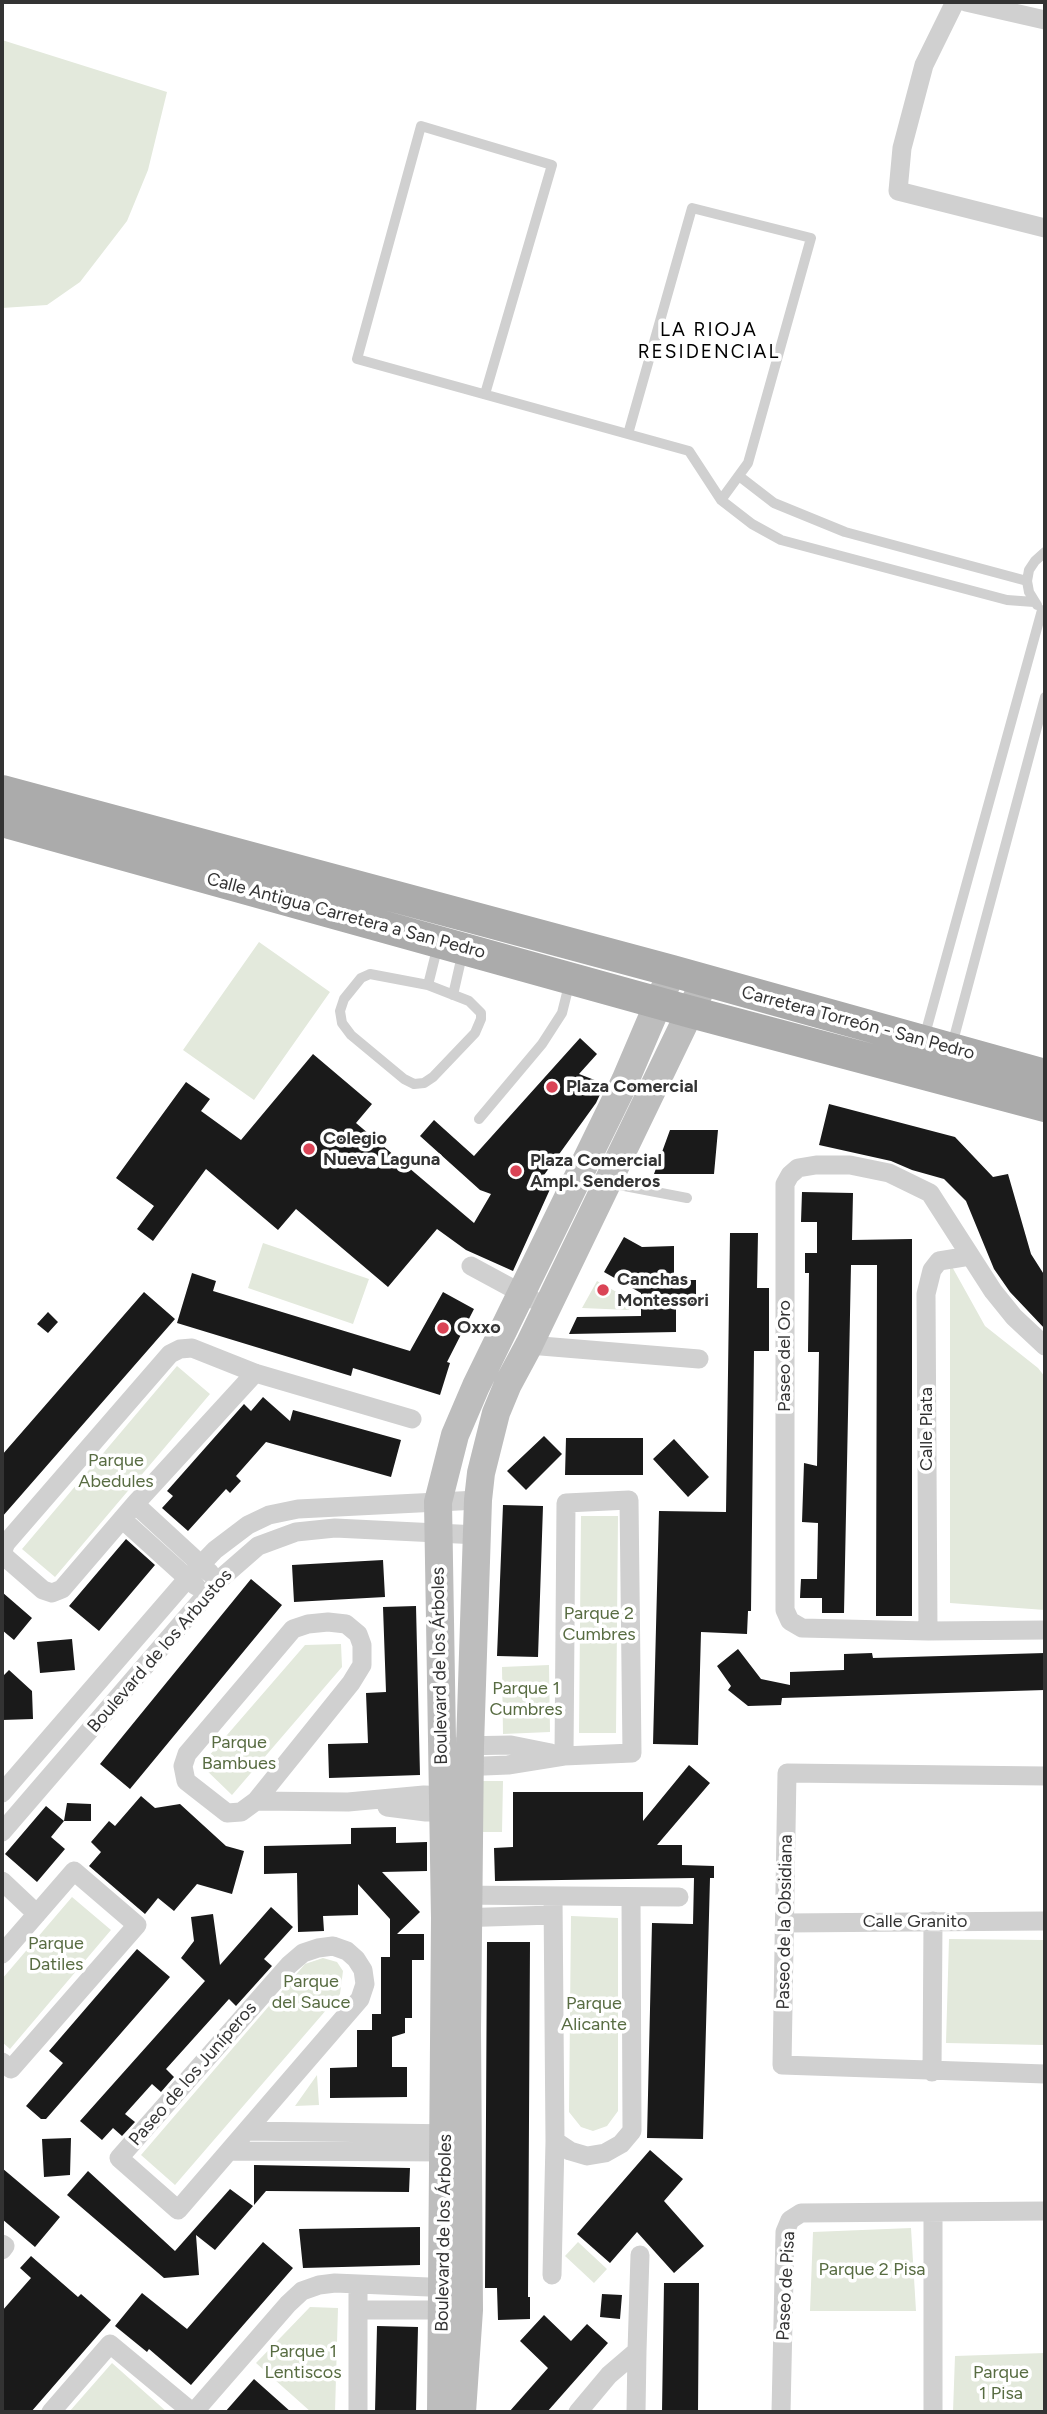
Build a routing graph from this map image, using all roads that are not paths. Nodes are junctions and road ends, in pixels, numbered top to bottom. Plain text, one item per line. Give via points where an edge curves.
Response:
1 (955, 2) edge
2 (966, 2) edge
3 (1045, 20) edge
4 (1045, 228) edge
5 (485, 394) junction
6 (628, 434) junction
7 (739, 476) junction
8 (721, 500) junction
9 (1045, 552) edge
10 (1027, 581) junction
11 (1040, 608) edge
12 (1045, 697) edge
13 (2, 791) edge
14 (2, 821) edge
15 (451, 945) junction
16 (672, 971) junction
17 (570, 979) junction
18 (705, 980) junction
19 (428, 985) junction
20 (453, 995) junction
21 (658, 1003) junction
22 (691, 1012) junction
23 (937, 1045) junction
24 (1045, 1075) edge
25 (1045, 1106) edge
26 (479, 1119) dead end
27 (608, 1183) junction
28 (687, 1198) dead end
29 (970, 1256) junction
30 (471, 1266) dead end
31 (522, 1293) junction
32 (548, 1307) junction
33 (529, 1345) junction
34 (1045, 1346) edge
35 (699, 1359) dead end
36 (255, 1373) junction
37 (412, 1419) dead end
38 (478, 1500) junction
39 (438, 1502) junction
40 (135, 1504) junction
41 (122, 1518) junction
42 (437, 1532) junction
43 (478, 1535) junction
44 (195, 1571) junction
45 (213, 1588) junction
46 (1045, 1630) edge
47 (928, 1631) junction
48 (442, 1756) junction
49 (470, 1756) junction
50 (564, 1756) junction
51 (1045, 1776) edge
52 (2, 1793) edge
53 (256, 1801) junction
54 (456, 1804) junction
55 (2, 1832) edge
56 (2, 1881) edge
57 (631, 1897) junction
58 (679, 1897) dead end
59 (553, 1905) junction
60 (457, 1907) junction
61 (37, 1914) junction
62 (1045, 1921) edge
63 (933, 1922) junction
64 (785, 1923) junction
65 (2, 1954) edge
66 (2, 2062) edge
67 (932, 2072) junction
68 (1045, 2074) edge
69 (248, 2131) junction
70 (555, 2141) junction
71 (456, 2143) junction
72 (230, 2151) junction
73 (1045, 2211) edge
74 (933, 2212) junction
75 (2, 2244) edge
76 (2, 2249) edge
77 (640, 2255) dead end
78 (552, 2275) dead end
79 (358, 2284) junction
80 (456, 2299) junction
81 (358, 2310) junction
82 (637, 2351) junction
83 (51, 2412) edge
84 (193, 2412) edge
85 (358, 2412) edge
86 (441, 2412) edge
87 (462, 2412) edge
88 (578, 2412) edge
89 (636, 2412) edge
90 (781, 2412) edge
91 (933, 2412) edge

1 - 4 street via 924,65 902,148 898,191
2 - 3 street
5 - 5 lane via 357,359 421,125 552,165
5 - 6 lane
6 - 7 lane via 692,208 811,238 748,463
6 - 8 lane via 689,451
7 - 8 lane
7 - 10 lane via 775,503 845,532
8 - 11 lane via 781,540
9 - 10 lane via 1029,570
10 - 11 lane
11 - 23 lane
12 - 23 lane
13 - 16 main road, Calle Antigua Carretera a San Pedro
14 - 15 main road, Calle Antigua Carretera a San Pedro
15 - 17 main road, Calle Antigua Carretera a San Pedro
15 - 19 lane
15 - 20 lane
16 - 18 main road, Carretera Torreón - San Pedro
16 - 21 main road, Boulevard de los Árboles
17 - 21 main road, Calle Antigua Carretera a San Pedro
17 - 26 lane via 562,1013 542,1044
18 - 22 main road, Boulevard de los Árboles
18 - 23 main road, Carretera Torreón - San Pedro
19 - 20 lane
19 - 20 lane via 370,974 360,978 341,1006 345,1028 409,1083 433,1077 480,1026 478,1008
21 - 22 main road, Calle Antigua Carretera a San Pedro
21 - 31 main road, Boulevard de los Árboles
22 - 25 main road, Carretera Torreón - San Pedro
22 - 27 main road, Boulevard de los Árboles
23 - 24 main road, Carretera Torreón - San Pedro
27 - 28 lane
27 - 32 main road, Boulevard de los Árboles
29 - 34 street, Paseo del Oro via 1014,1317
29 - 47 street, Calle Plata via 939,1261 926,1294
29 - 47 street, Paseo del Oro via 930,1193 889,1173 850,1165 816,1165 798,1168 785,1184 785,1610 790,1621 802,1628
30 - 31 street
31 - 32 street
31 - 39 main road, Boulevard de los Árboles via 455,1435
32 - 33 main road, Boulevard de los Árboles
33 - 35 street
33 - 38 main road, Boulevard de los Árboles via 496,1413
36 - 37 street
36 - 40 street
36 - 41 street via 192,1348 170,1354 6,1543 5,1558 52,1593 62,1589
38 - 39 street, Boulevard de los Arbustos
38 - 43 main road, Boulevard de los Árboles
39 - 42 main road, Boulevard de los Árboles
39 - 44 street, Boulevard de los Arbustos via 298,1508 269,1515 231,1536
40 - 41 street
40 - 44 street
41 - 44 street
42 - 43 street, Boulevard de los Arbustos
42 - 45 street, Boulevard de los Arbustos via 335,1528 296,1532 258,1546
42 - 48 main road, Boulevard de los Árboles
43 - 49 main road, Boulevard de los Árboles
44 - 45 street
44 - 52 street, Boulevard de los Arbustos
45 - 55 street, Boulevard de los Arbustos
46 - 47 street, Paseo del Oro
48 - 49 street
48 - 54 main road, Boulevard de los Árboles
49 - 50 street via 508,1765
49 - 54 main road, Boulevard de los Árboles
50 - 50 street via 632,1753 629,1500 566,1503
51 - 64 street, Paseo de la Obsidiana via 787,1773
53 - 53 street via 241,1812 227,1813 186,1781 183,1766 187,1754 293,1629 328,1622 345,1624 358,1634 362,1665
53 - 54 street
54 - 60 main road, Boulevard de los Árboles
56 - 61 street
57 - 58 street
57 - 59 street
57 - 70 street via 632,2131 613,2149 587,2156
59 - 60 street
59 - 70 street
60 - 71 main road, Boulevard de los Árboles
61 - 65 street
61 - 66 street via 74,1871 137,1925 11,2070
62 - 63 street, Calle Granito
63 - 64 street, Calle Granito
63 - 67 street
64 - 67 street, Paseo de la Obsidiana via 782,2065
67 - 68 street, Paseo de la Obsidiana
69 - 71 street
69 - 72 street, Paseo de los Juníperos
69 - 72 street, Paseo de los Juníperos via 360,2000 363,1970 347,1951 333,1946 318,1948 289,1965 119,2158 178,2210
70 - 78 street
71 - 72 street
71 - 80 main road, Boulevard de los Árboles
73 - 74 street, Paseo de Pisa
74 - 90 street, Paseo de Pisa via 801,2213 790,2220 785,2232
74 - 91 street
75 - 76 street
77 - 82 street
79 - 80 street
79 - 81 street
79 - 84 street via 319,2285 302,2291
80 - 81 street
80 - 86 main road, Boulevard de los Árboles
80 - 87 main road, Boulevard de los Árboles
81 - 85 street
82 - 88 street
82 - 89 street
83 - 84 street via 110,2344

